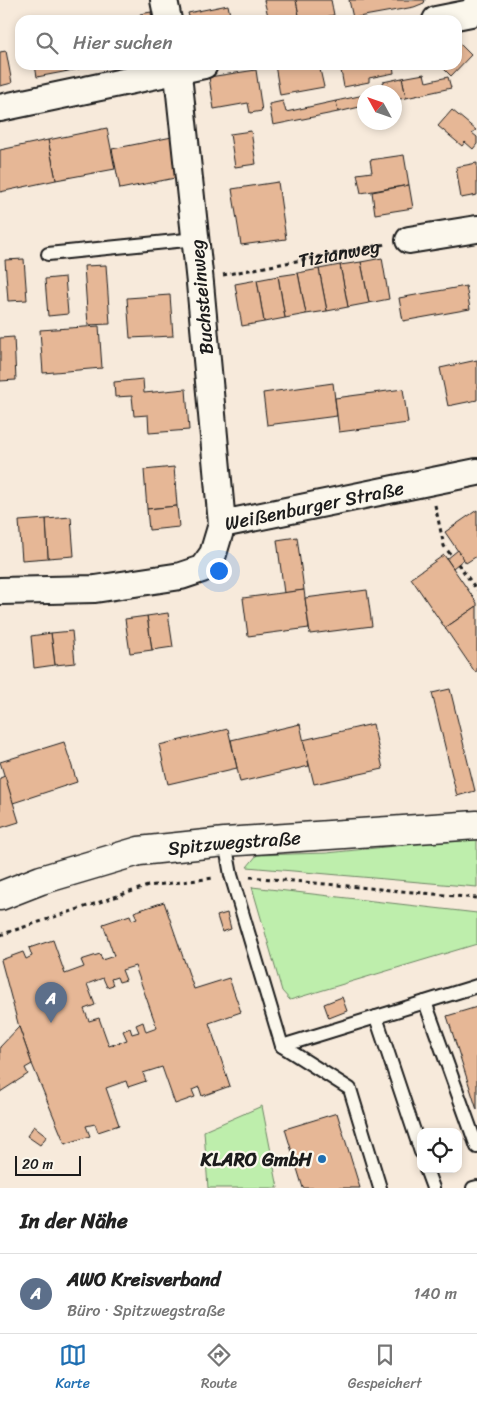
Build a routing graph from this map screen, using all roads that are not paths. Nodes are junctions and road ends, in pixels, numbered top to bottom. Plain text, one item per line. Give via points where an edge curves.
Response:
1 (164, 0) edge
2 (470, 10) edge
3 (167, 15) edge
4 (453, 15) edge
5 (165, 70) edge
6 (178, 70) edge
7 (0, 108) edge
8 (477, 229) edge
9 (196, 239) junction
10 (409, 240) road end
11 (48, 254) dead end
12 (477, 472) edge
13 (222, 524) junction
14 (0, 590) edge
15 (477, 825) edge
16 (225, 842) junction
17 (0, 896) edge
18 (477, 986) edge
19 (425, 1002) junction
20 (376, 1017) junction
21 (282, 1046) junction
22 (417, 1140) edge
23 (477, 1147) edge
24 (427, 1173) edge
25 (477, 1187) edge
26 (380, 1188) edge
27 (433, 1188) edge
28 (473, 1188) edge

1 - 3 street
2 - 4 street
5 - 7 street
6 - 9 street, Buchsteinweg
8 - 10 street
9 - 11 lane
9 - 13 street, Buchsteinweg
12 - 13 street, Weißenburger Straße
13 - 14 street, Weißenburger Straße via 213,554 202,569 181,576 95,589
15 - 16 street, Spitzwegstraße
16 - 17 street, Spitzwegstraße via 139,851 41,880
16 - 21 lane via 231,875
18 - 19 lane
19 - 20 lane
19 - 23 lane
20 - 21 lane
20 - 22 lane
21 - 26 lane via 350,1089
24 - 27 lane
25 - 28 lane

